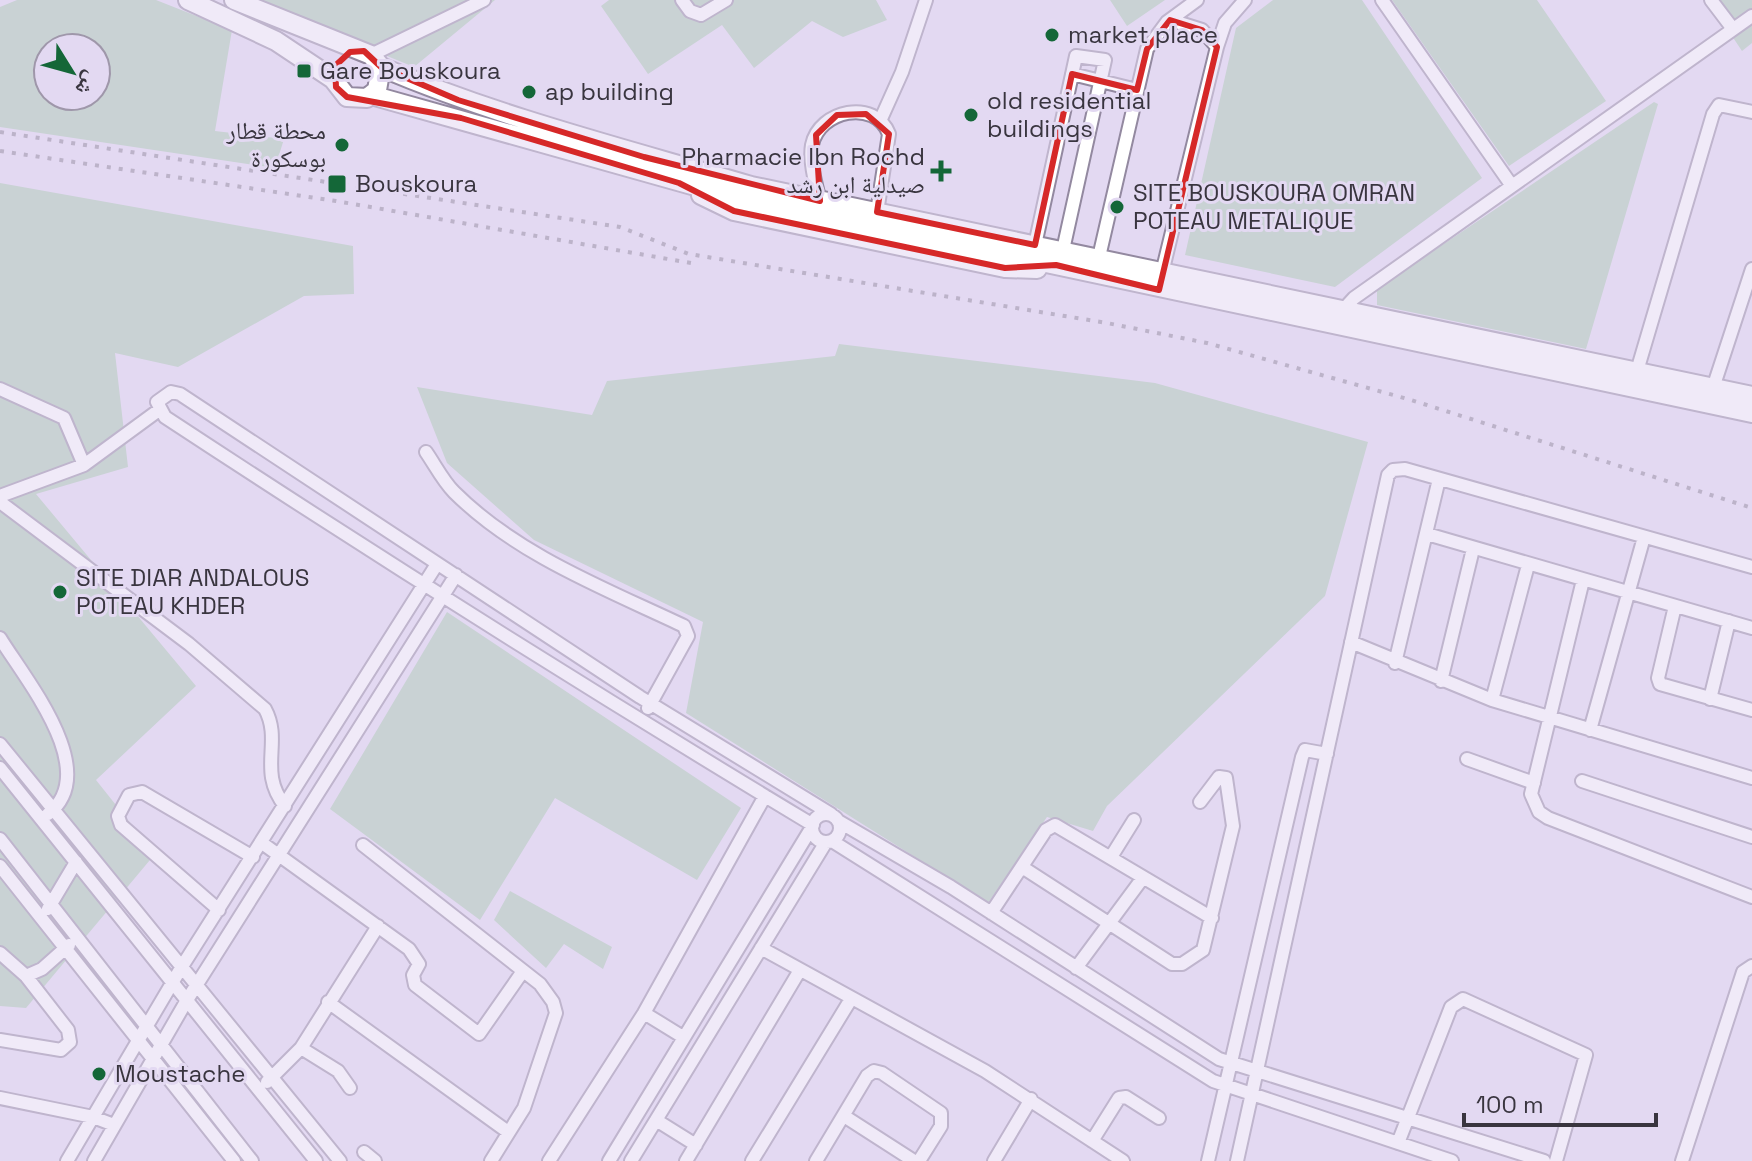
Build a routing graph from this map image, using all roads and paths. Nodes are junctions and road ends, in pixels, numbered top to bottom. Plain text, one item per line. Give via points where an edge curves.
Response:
1 (188, 0) edge
2 (234, 0) edge
3 (484, 0) edge
4 (682, 0) edge
5 (726, 0) edge
6 (926, 0) edge
7 (1197, 0) edge
8 (1245, 0) edge
9 (1382, 0) edge
10 (1711, 0) edge
11 (466, 6) edge
12 (1752, 16) edge
13 (1170, 20) junction
14 (1733, 29) junction
15 (1217, 47) junction
16 (369, 57) junction
17 (1072, 74) junction
18 (333, 79) junction
19 (1100, 82) junction
20 (1137, 90) junction
21 (371, 95) junction
22 (1752, 112) edge
23 (880, 121) junction
24 (1512, 186) junction
25 (820, 201) junction
26 (877, 212) junction
27 (1035, 245) junction
28 (1099, 257) junction
29 (1059, 258) junction
30 (1752, 269) edge
31 (1163, 270) junction
32 (1159, 290) junction
33 (1343, 310) junction
34 (1637, 371) junction
35 (1713, 388) junction
36 (0, 389) edge
37 (1752, 396) edge
38 (159, 410) junction
39 (1752, 413) edge
40 (426, 452) dead end
41 (84, 465) junction
42 (1439, 479) junction
43 (326, 493) junction
44 (0, 497) edge
45 (314, 513) junction
46 (1427, 534) junction
47 (1644, 537) junction
48 (1473, 549) junction
49 (437, 564) junction
50 (1528, 565) junction
51 (1752, 567) edge
52 (456, 575) junction
53 (1583, 580) junction
54 (425, 583) junction
55 (1629, 593) junction
56 (443, 595) junction
57 (1675, 606) junction
58 (1729, 621) junction
59 (1752, 628) edge
60 (0, 638) edge
61 (1351, 642) junction
62 (1395, 663) junction
63 (1441, 681) junction
64 (1710, 699) junction
65 (1492, 700) junction
66 (651, 704) junction
67 (1752, 710) edge
68 (1548, 719) junction
69 (641, 721) junction
70 (1590, 730) junction
71 (0, 744) edge
72 (1327, 754) junction
73 (1467, 759) dead end
74 (0, 768) edge
75 (1752, 778) edge
76 (1582, 781) dead end
77 (1534, 783) junction
78 (294, 790) junction
79 (765, 796) junction
80 (312, 801) junction
81 (1200, 802) dead end
82 (285, 806) junction
83 (53, 810) junction
84 (834, 818) junction
85 (41, 819) junction
86 (1134, 820) dead end
87 (812, 826) junction
88 (1752, 837) edge
89 (0, 839) edge
90 (829, 841) junction
91 (262, 843) junction
92 (363, 845) dead end
93 (279, 855) junction
94 (253, 857) junction
95 (1111, 857) junction
96 (76, 862) junction
97 (1022, 867) junction
98 (2, 872) edge
99 (1142, 879) junction
100 (951, 887) junction
101 (1752, 897) edge
102 (53, 906) junction
103 (939, 908) junction
104 (219, 910) junction
105 (991, 913) junction
106 (40, 916) junction
107 (1212, 918) junction
108 (1110, 921) junction
109 (378, 926) junction
110 (78, 938) junction
111 (66, 948) junction
112 (761, 948) junction
113 (0, 953) edge
114 (1752, 966) edge
115 (181, 968) junction
116 (800, 970) junction
117 (523, 971) junction
118 (1081, 972) junction
119 (26, 976) junction
120 (173, 982) junction
121 (196, 985) junction
122 (1074, 993) junction
123 (851, 999) junction
124 (187, 1000) junction
125 (328, 1002) junction
126 (644, 1013) junction
127 (148, 1026) junction
128 (683, 1037) junction
129 (706, 1038) junction
130 (0, 1040) edge
131 (139, 1040) junction
132 (161, 1044) junction
133 (301, 1048) junction
134 (153, 1057) junction
135 (695, 1057) junction
136 (1232, 1063) junction
137 (1256, 1070) junction
138 (272, 1080) junction
139 (256, 1086) junction
140 (1226, 1086) junction
141 (350, 1088) dead end
142 (1251, 1094) junction
143 (0, 1098) edge
144 (1031, 1099) junction
145 (844, 1116) junction
146 (1409, 1116) junction
147 (93, 1117) junction
148 (1159, 1118) dead end
149 (656, 1120) junction
150 (114, 1125) junction
151 (508, 1132) junction
152 (1092, 1141) junction
153 (1398, 1143) junction
154 (691, 1153) edge
155 (820, 1160) edge
156 (67, 1161) edge
157 (94, 1161) edge
158 (234, 1161) edge
159 (252, 1161) edge
160 (316, 1161) edge
161 (340, 1161) edge
162 (491, 1161) edge
163 (549, 1161) edge
164 (609, 1161) edge
165 (631, 1161) edge
166 (705, 1161) edge
167 (752, 1161) edge
168 (917, 1161) edge
169 (994, 1161) edge
170 (1123, 1161) edge
171 (1208, 1161) edge
172 (1237, 1161) edge
173 (1452, 1161) edge
174 (1544, 1161) edge
175 (1556, 1161) edge
176 (1682, 1161) edge

1 - 18 street via 276,41
2 - 16 street
3 - 11 street
4 - 5 street via 701,15
6 - 23 street
7 - 13 street
8 - 15 street via 1225,23
9 - 24 street
10 - 14 street
11 - 16 street
12 - 14 street
13 - 15 street via 1202,30
13 - 20 street via 1147,49
14 - 24 street
15 - 31 street
16 - 18 street via 342,56
16 - 21 street via 382,80
16 - 25 street via 458,100 614,148
17 - 19 street
17 - 19 street via 1076,56 1105,60
17 - 27 street
18 - 21 street via 347,97
19 - 20 street
19 - 29 street
20 - 28 street
21 - 29 street via 679,183 734,211 1005,268 1030,269
22 - 34 street via 1719,105 1713,114
23 - 25 street via 847,113 822,126 812,146
23 - 26 street via 889,143
24 - 33 street
25 - 26 street
26 - 27 street
27 - 29 street
28 - 29 street
28 - 31 street
29 - 32 street
30 - 35 street
31 - 32 street
31 - 33 street
32 - 39 street
33 - 34 street
34 - 35 street
35 - 37 street
36 - 41 street via 64,418
38 - 41 street
38 - 43 street via 162,395 180,394
38 - 45 street
40 - 66 street via 452,491 525,546 684,626 688,636
41 - 44 street
42 - 46 street
42 - 47 street
42 - 61 street via 1399,468 1388,475
43 - 45 street
43 - 49 street
44 - 82 street via 265,709 271,720 271,785
45 - 54 street
46 - 48 street
46 - 62 street
47 - 51 street
47 - 55 street
48 - 50 street
48 - 63 street
49 - 52 street
49 - 54 street
50 - 53 street
50 - 65 street
52 - 56 street
52 - 66 street
53 - 55 street
53 - 68 street
54 - 56 street
54 - 78 street
55 - 57 street
55 - 70 street
56 - 69 street
56 - 80 street
57 - 58 street
57 - 64 street via 1659,681
58 - 59 street
58 - 64 street
60 - 83 street via 64,746 65,789
61 - 62 street
61 - 72 street
62 - 63 street
63 - 65 street
64 - 67 street
65 - 68 street
66 - 69 street
66 - 84 street
68 - 70 street
68 - 77 street
69 - 79 street
70 - 75 street
71 - 83 street
72 - 136 street via 1305,750 1302,757
72 - 137 street
73 - 77 street
74 - 85 street
76 - 88 street
77 - 101 street via 1534,804 1548,818
78 - 80 street
78 - 82 street
79 - 87 street
79 - 126 street
80 - 93 street
81 - 107 street via 1219,777 1226,778 1233,826
82 - 91 street
83 - 85 street
83 - 115 street
84 - 87 street via 817,817
84 - 90 street via 840,830
84 - 100 street
85 - 96 street
86 - 95 street
87 - 90 street via 815,836
87 - 128 street
89 - 102 street
90 - 103 street
90 - 112 street
91 - 93 street
91 - 94 street
92 - 117 street
93 - 109 street
93 - 121 street
94 - 104 street
94 - 104 street via 142,792 129,795 118,816 121,825
95 - 97 street via 1055,825
95 - 99 street
96 - 102 street
96 - 120 street
97 - 105 street
97 - 108 street
98 - 106 street
99 - 107 street
99 - 108 street
100 - 103 street
100 - 105 street
102 - 106 street
102 - 110 street
103 - 122 street
104 - 115 street
105 - 118 street
106 - 111 street
107 - 108 street via 1203,950 1182,964 1172,964
108 - 118 street
109 - 117 street via 412,952 419,964 415,985 479,1034
109 - 125 street
110 - 111 street
110 - 127 street
111 - 119 street
111 - 131 street
112 - 116 street
112 - 129 street
113 - 119 street
114 - 176 street via 1743,972
115 - 120 street
115 - 121 street
116 - 123 street
116 - 154 street
117 - 151 street via 545,989 556,1013 524,1108
118 - 122 street
118 - 136 street
119 - 130 street via 68,1030 70,1042 61,1050
120 - 124 street
120 - 127 street
121 - 124 street
121 - 138 street
122 - 140 street
123 - 144 street
123 - 167 street
124 - 132 street
124 - 139 street
125 - 133 street
125 - 151 street
126 - 128 street
126 - 163 street
127 - 131 street
127 - 132 street
128 - 129 street via 699,1029
128 - 135 street via 683,1055
128 - 164 street
129 - 135 street
131 - 134 street
131 - 147 street
132 - 134 street
132 - 159 street
133 - 138 street
133 - 141 street via 338,1071
134 - 150 street
134 - 158 street
135 - 149 street
136 - 137 street
136 - 140 street
137 - 142 street
137 - 146 street
138 - 139 street
138 - 161 street
139 - 160 street
140 - 142 street
140 - 171 street
142 - 153 street
142 - 172 street
143 - 147 street
144 - 152 street
144 - 169 street
145 - 155 street
145 - 168 street
145 - 168 street via 867,1076 882,1073 941,1113 941,1126
146 - 153 street
146 - 174 street
146 - 175 street via 1451,1007 1469,1000 1586,1055
147 - 150 street
147 - 156 street
148 - 152 street via 1126,1097 1119,1098
149 - 154 street
149 - 165 street
150 - 157 street
151 - 162 street
152 - 170 street
153 - 173 street
154 - 166 street

